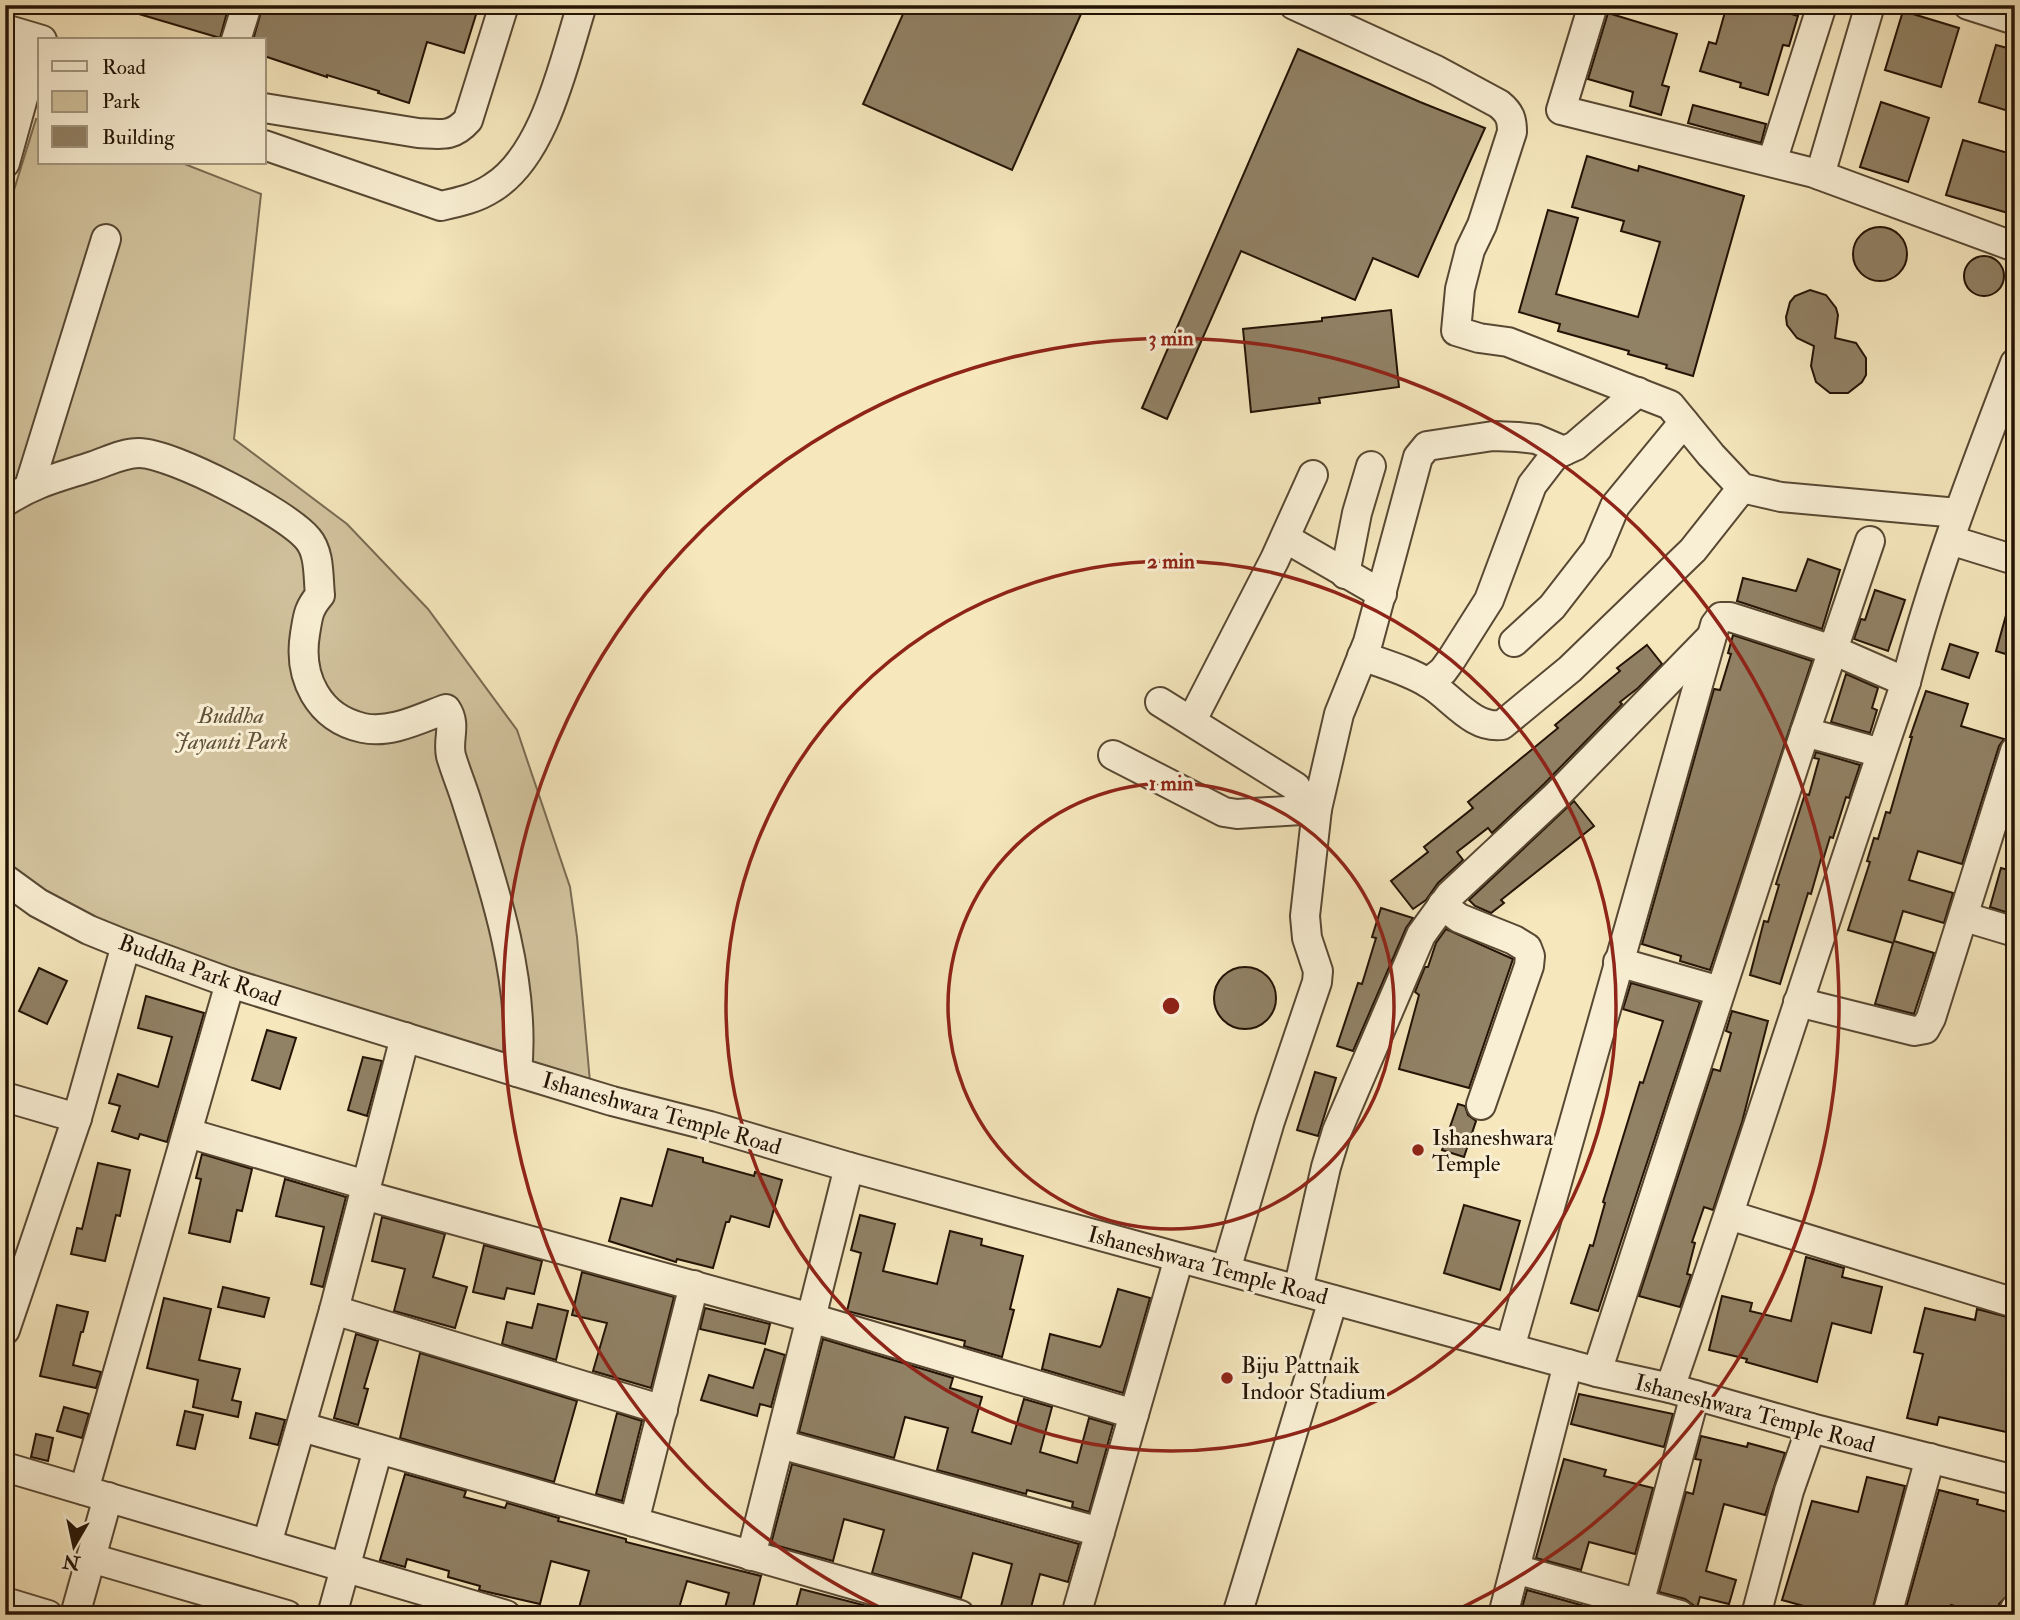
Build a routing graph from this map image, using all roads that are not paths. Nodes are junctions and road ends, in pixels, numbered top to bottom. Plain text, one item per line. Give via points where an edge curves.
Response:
1 (247, 5) edge
2 (504, 5) edge
3 (582, 5) edge
4 (1294, 5) edge
5 (1593, 5) edge
6 (1822, 5) edge
7 (1870, 5) edge
8 (1968, 5) edge
9 (2015, 20) edge
10 (5, 29) edge
11 (237, 38) edge
12 (38, 54) edge
13 (5, 57) edge
14 (266, 108) edge
15 (266, 146) edge
16 (1772, 162) junction
17 (5, 163) edge
18 (1821, 175) junction
19 (106, 239) dead end
20 (2015, 247) edge
21 (2015, 363) edge
22 (1637, 392) junction
23 (2005, 416) edge
24 (1684, 422) junction
25 (1564, 451) junction
26 (1371, 466) dead end
27 (1313, 475) dead end
28 (29, 487) junction
29 (1742, 488) junction
30 (5, 502) edge
31 (1958, 513) junction
32 (1284, 538) junction
33 (1950, 540) junction
34 (1870, 541) dead end
35 (2015, 560) edge
36 (1345, 574) junction
37 (1382, 594) junction
38 (1712, 636) junction
39 (1514, 642) dead end
40 (1833, 650) junction
41 (1362, 656) junction
42 (1906, 682) junction
43 (1428, 683) junction
44 (1160, 702) dead end
45 (1192, 720) junction
46 (1805, 732) junction
47 (2015, 751) edge
48 (1881, 753) junction
49 (1113, 755) dead end
50 (2008, 799) edge
51 (1312, 809) junction
52 (5, 879) edge
53 (1443, 905) junction
54 (1965, 917) junction
55 (2015, 932) edge
56 (127, 945) junction
57 (1618, 962) junction
58 (230, 983) junction
59 (1720, 991) junction
60 (1798, 1002) junction
61 (405, 1038) junction
62 (517, 1072) junction
63 (11, 1097) edge
64 (1481, 1105) dead end
65 (77, 1118) junction
66 (188, 1133) junction
67 (849, 1167) junction
68 (365, 1190) junction
69 (1729, 1215) junction
70 (1180, 1258) junction
71 (15, 1268) edge
72 (1226, 1270) junction
73 (694, 1285) junction
74 (1298, 1290) junction
75 (1333, 1300) junction
76 (2015, 1303) edge
77 (334, 1310) junction
78 (811, 1318) junction
79 (5, 1330) edge
80 (1510, 1348) junction
81 (1568, 1364) junction
82 (1597, 1372) junction
83 (1682, 1391) junction
84 (663, 1410) junction
85 (1134, 1414) junction
86 (302, 1427) junction
87 (1811, 1428) junction
88 (779, 1444) junction
89 (378, 1449) junction
90 (1930, 1458) junction
91 (5, 1466) edge
92 (2015, 1480) edge
93 (96, 1494) junction
94 (634, 1522) junction
95 (1100, 1532) junction
96 (267, 1544) junction
97 (751, 1556) junction
98 (92, 1558) junction
99 (346, 1567) junction
100 (1515, 1569) junction
101 (5, 1602) edge
102 (893, 1606) edge
103 (1637, 1609) edge
104 (2015, 1609) edge
105 (48, 1615) edge
106 (75, 1615) edge
107 (287, 1615) edge
108 (332, 1615) edge
109 (506, 1615) edge
110 (960, 1615) edge
111 (1076, 1615) edge
112 (1237, 1615) edge
113 (1503, 1615) edge
114 (1680, 1615) edge
115 (1756, 1615) edge
116 (1887, 1615) edge
117 (2013, 1615) edge

1 - 11 street
2 - 14 street via 468,120 458,131 418,133
3 - 15 street via 531,147 494,187 467,200 441,206
4 - 22 street via 1436,69 1499,104 1512,120 1512,132 1460,289 1456,331 1508,342
5 - 16 street via 1561,110
6 - 16 street
7 - 18 street
8 - 9 street
10 - 12 street
12 - 13 street
12 - 17 street
16 - 18 street
18 - 20 street
19 - 28 street
21 - 23 street
22 - 24 street via 1670,405
22 - 25 street
23 - 31 street
24 - 29 street
24 - 39 street via 1615,506 1597,550 1552,607
25 - 37 street via 1536,439 1493,436 1427,446 1421,451
25 - 43 street via 1555,455 1532,485 1489,600 1443,671
26 - 36 street
27 - 32 street
28 - 30 street
28 - 62 street via 141,453 210,477 296,527 309,540 316,554 320,595 309,608 304,664 321,704 342,720 364,728 384,729 446,709 450,715 450,752 491,877 507,949 520,1040
29 - 31 street via 1781,497
29 - 43 street via 1693,550 1570,669 1502,725 1479,723
31 - 33 street
32 - 36 street
32 - 45 street
33 - 35 street
33 - 42 street
34 - 40 street
36 - 37 street
37 - 41 street
38 - 40 street via 1721,617 1730,617
38 - 53 street
38 - 57 street
40 - 42 street
40 - 46 street
41 - 43 street
41 - 51 street via 1339,714
42 - 48 street
44 - 45 street
45 - 51 street via 1296,787
46 - 48 street
46 - 59 street
47 - 50 street
48 - 60 street
49 - 51 street via 1224,812
50 - 54 street
51 - 72 street via 1305,916 1317,982
52 - 56 street, Buddha Park Road via 38,903
53 - 64 street via 1469,923 1514,940 1527,948 1530,956
53 - 74 street via 1421,935 1337,1131
54 - 55 street
54 - 60 street via 1925,1030 1913,1031
56 - 58 street, Buddha Park Road
56 - 65 street
57 - 59 street
57 - 80 street
58 - 61 street, Buddha Park Road
58 - 66 street
59 - 82 street
60 - 69 street
61 - 62 street, Ishaneshwara Temple Road
61 - 68 street
62 - 67 street, Ishaneshwara Temple Road
63 - 65 street
65 - 71 street
66 - 68 street
66 - 93 street
67 - 70 street, Ishaneshwara Temple Road
67 - 78 street
68 - 73 street
68 - 77 street
69 - 76 street
69 - 83 street
70 - 72 street, Ishaneshwara Temple Road
70 - 85 street
71 - 79 street
72 - 74 street, Ishaneshwara Temple Road
73 - 78 street
73 - 84 street
74 - 75 street, Ishaneshwara Temple Road
75 - 80 street, Ishaneshwara Temple Road
75 - 112 street
77 - 84 street
77 - 86 street
78 - 85 street
78 - 88 street
80 - 81 street, Ishaneshwara Temple Road
81 - 82 street, Ishaneshwara Temple Road
81 - 100 street
82 - 83 street, Ishaneshwara Temple Road
83 - 87 street, Ishaneshwara Temple Road
83 - 103 street
84 - 94 street
85 - 95 street
86 - 89 street
86 - 96 street
87 - 90 street, Ishaneshwara Temple Road
87 - 115 street
88 - 95 street
88 - 97 street
89 - 94 street
89 - 99 street
90 - 92 street, Ishaneshwara Temple Road
90 - 116 street
91 - 93 street
93 - 96 street
93 - 98 street
94 - 97 street
95 - 111 street
96 - 99 street
97 - 102 street
98 - 106 street
98 - 107 street
99 - 108 street
99 - 109 street
100 - 103 street
100 - 113 street
101 - 105 street
102 - 110 street
103 - 114 street
104 - 117 street

